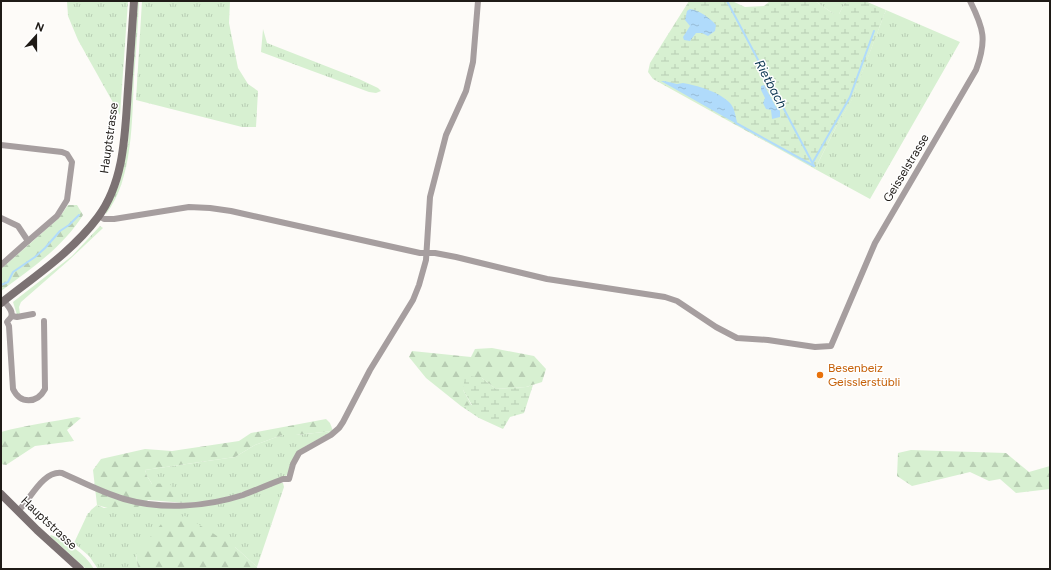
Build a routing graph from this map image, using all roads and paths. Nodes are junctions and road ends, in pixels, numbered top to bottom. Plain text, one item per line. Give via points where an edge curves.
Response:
1 (134, 1) edge
2 (970, 1) edge
3 (477, 3) edge
4 (1, 145) edge
5 (99, 216) junction
6 (1, 218) edge
7 (28, 242) junction
8 (427, 253) junction
9 (1, 266) edge
10 (2, 302) edge
11 (33, 314) dead end
12 (12, 316) junction
13 (44, 321) dead end
14 (4, 323) edge
15 (1, 494) edge
16 (18, 511) junction
17 (80, 569) edge

1 - 5 main road, Hauptstrasse via 122,152 113,188
2 - 8 street, Geisselstrasse via 982,28 984,41 976,70 875,243 831,346 815,347 737,338 665,296 547,279 456,257
3 - 8 street via 473,62 466,90 446,135 430,197
4 - 7 street via 62,152 72,159 66,204 57,216
5 - 8 street via 114,220 182,208 210,208
5 - 10 main road, Hauptstrasse via 80,239
6 - 7 street via 18,226
7 - 9 street
8 - 16 street via 413,300 370,370 343,422 331,435 299,453 289,479 217,501 173,505 123,499 57,472 48,476
10 - 12 street via 10,308
11 - 12 street via 17,318
12 - 14 street
13 - 14 street via 45,389 38,398 28,401 18,397 12,389 9,326
15 - 16 main road, Hauptstrasse
16 - 17 main road, Hauptstrasse

